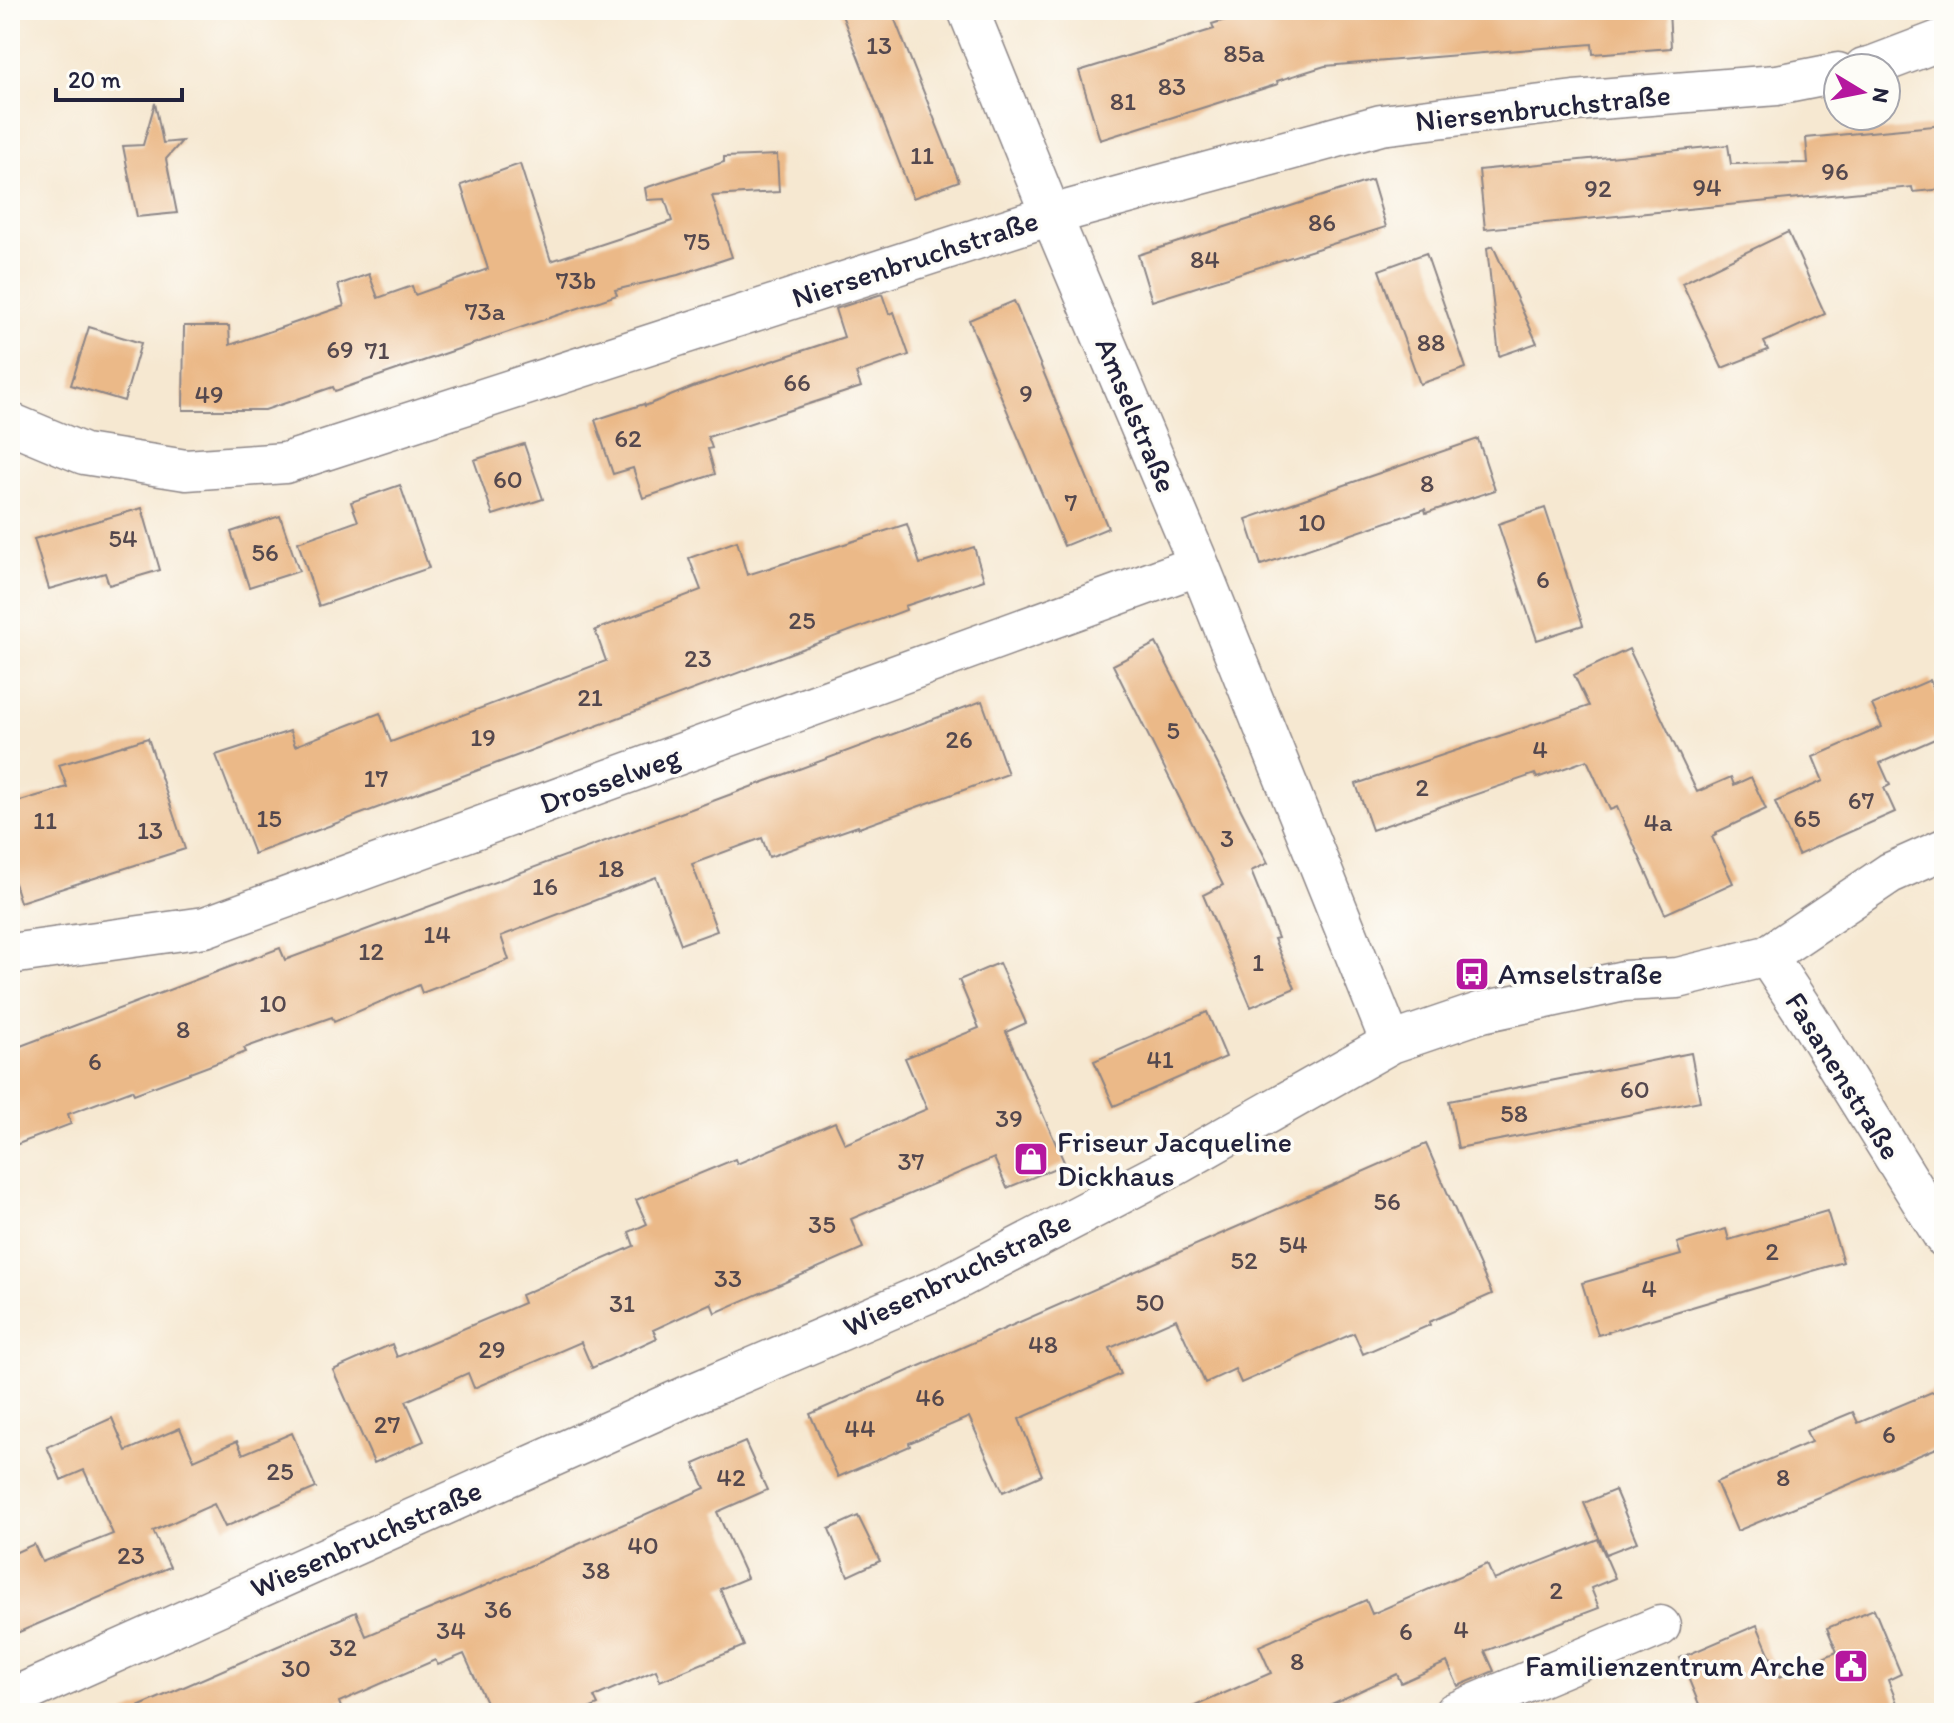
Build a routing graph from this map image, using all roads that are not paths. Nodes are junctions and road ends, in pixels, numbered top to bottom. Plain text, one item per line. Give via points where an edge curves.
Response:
1 (968, 10) edge
2 (1944, 39) edge
3 (1902, 55) edge
4 (1822, 76) edge
5 (1051, 215) junction
6 (10, 423) edge
7 (1199, 565) junction
8 (1944, 849) edge
9 (10, 954) edge
10 (1767, 956) junction
11 (1391, 1043) junction
12 (1944, 1237) edge
13 (1660, 1626) dead end
14 (10, 1699) edge
15 (1454, 1713) edge

1 - 5 street, Amselstraße
2 - 3 street
4 - 5 street, Niersenbruchstraße via 1381,125
5 - 6 street, Niersenbruchstraße via 285,463 186,470 84,454
5 - 7 street, Amselstraße
7 - 9 street, Drosselweg via 205,927
7 - 11 street, Amselstraße
8 - 10 street, Wiesenbruchstraße via 1890,873
10 - 11 street, Wiesenbruchstraße via 1678,978 1624,981 1482,1012
10 - 12 street, Fasanenstraße
11 - 14 street, Wiesenbruchstraße via 1174,1166 944,1286
13 - 15 street

